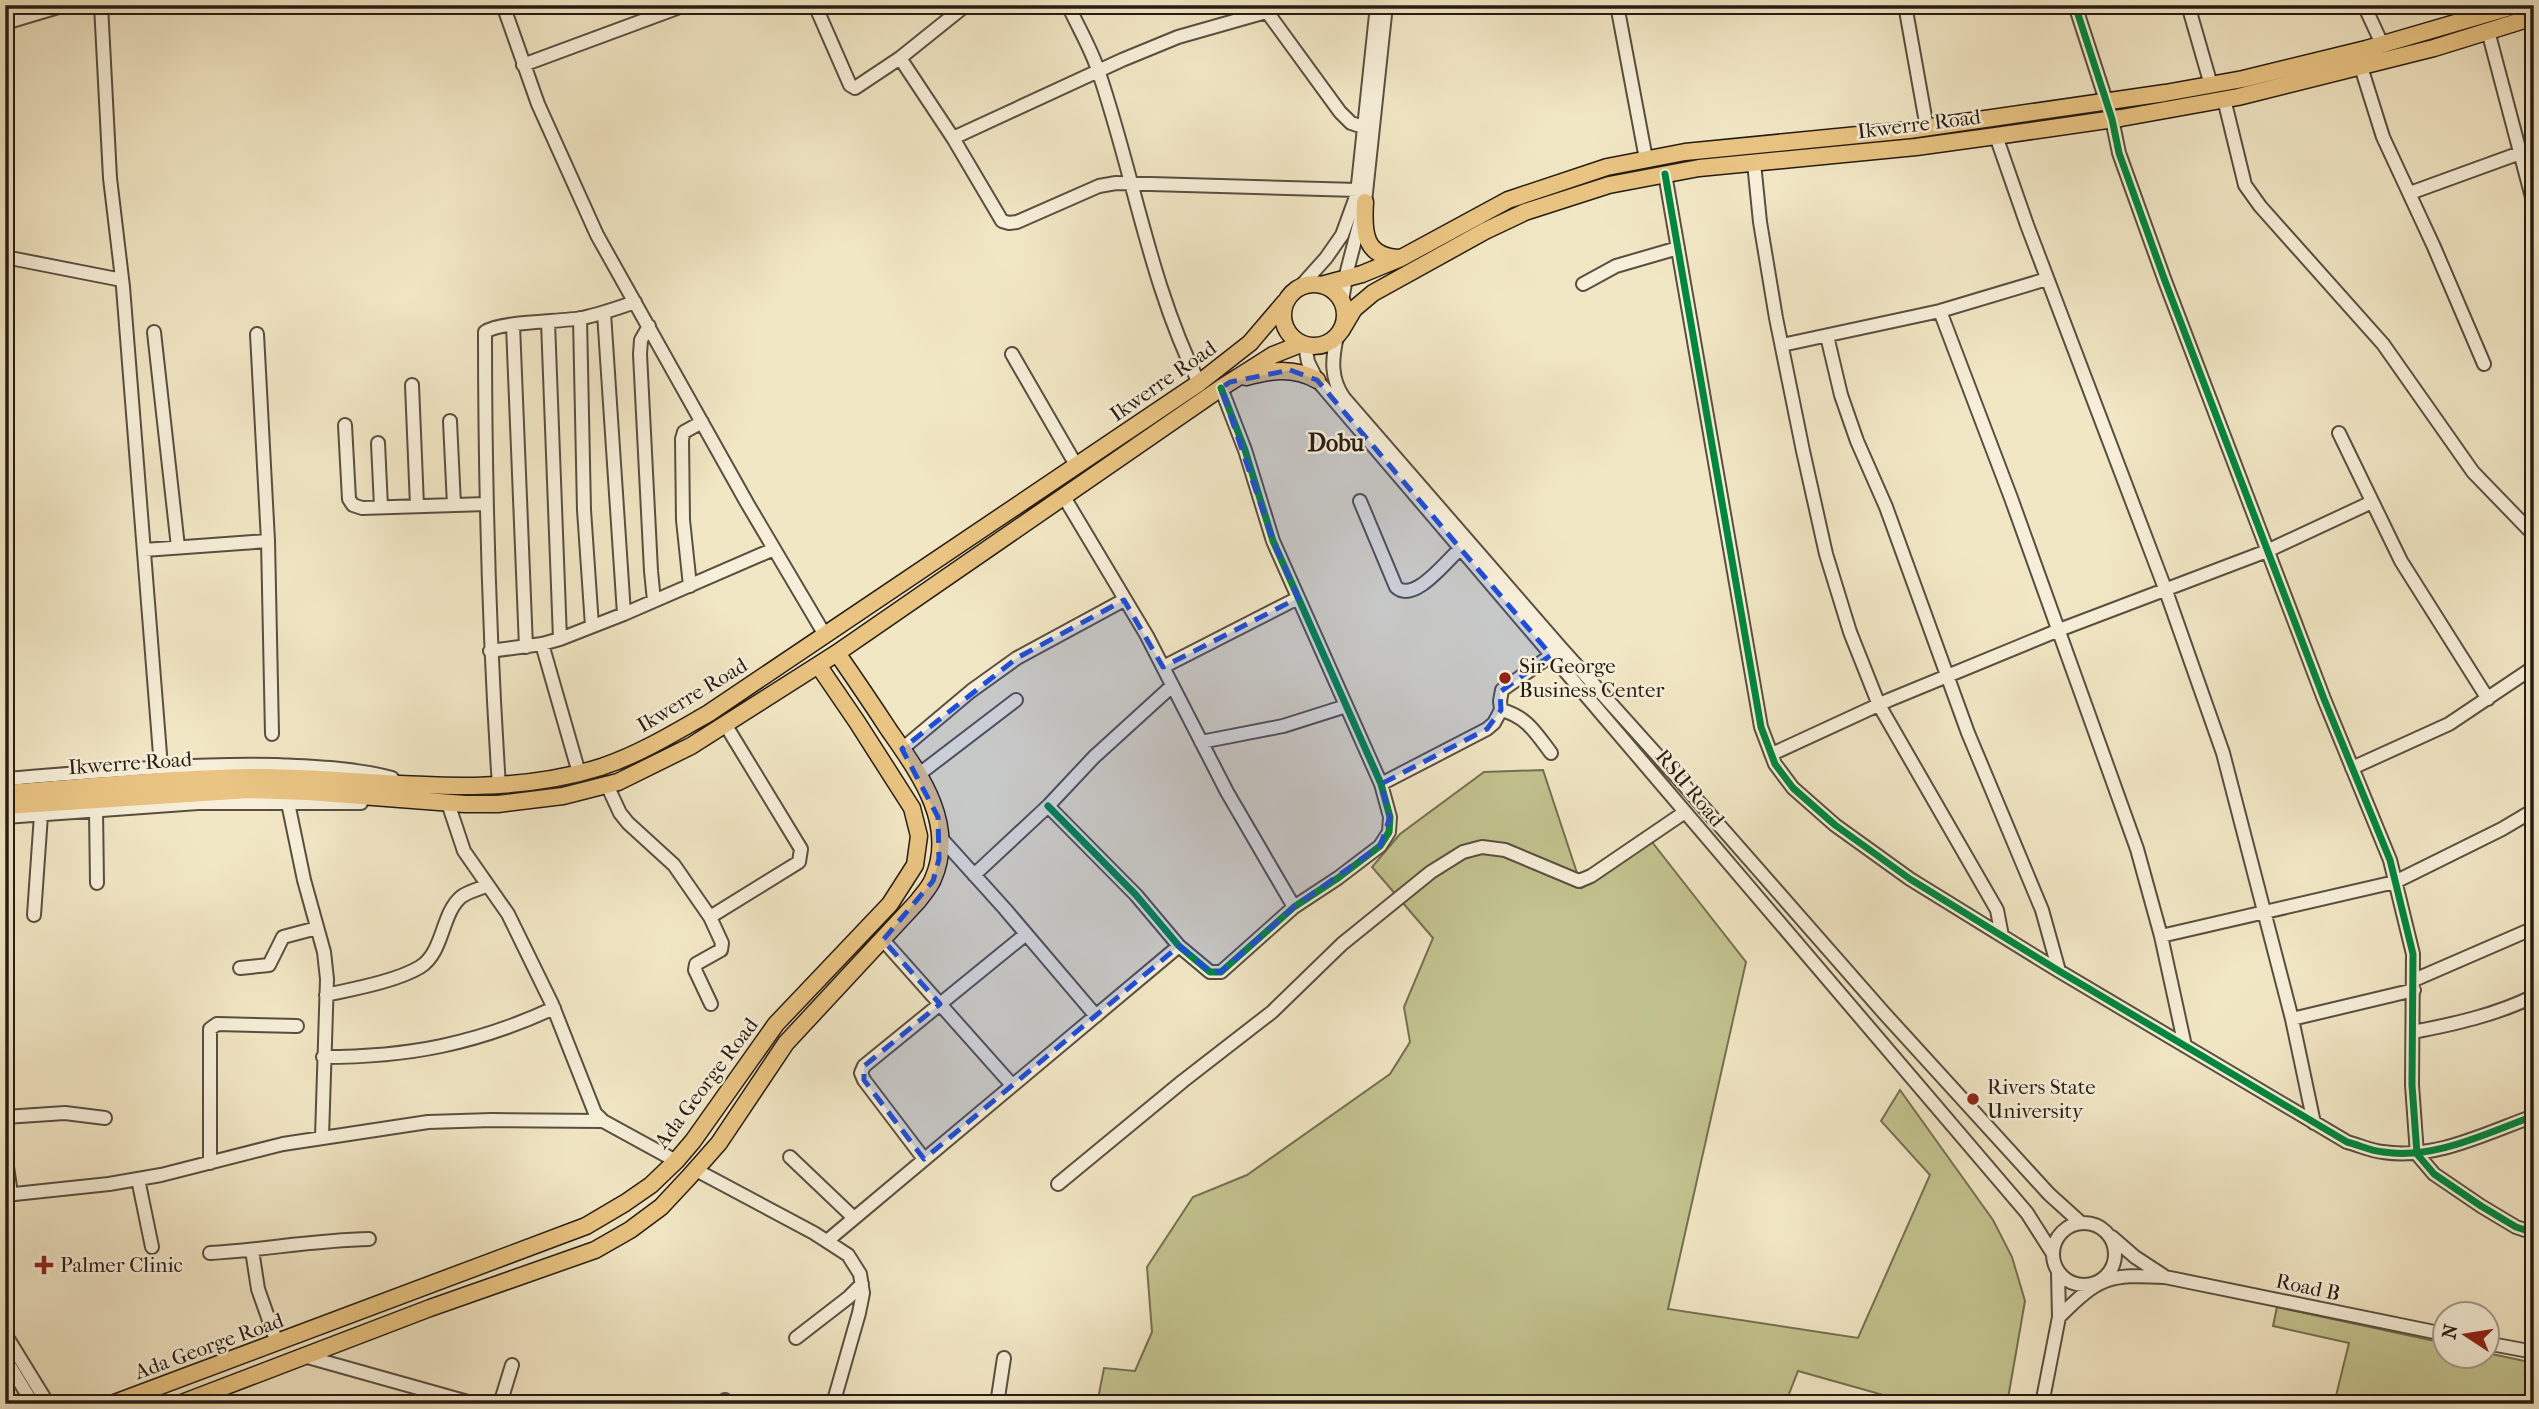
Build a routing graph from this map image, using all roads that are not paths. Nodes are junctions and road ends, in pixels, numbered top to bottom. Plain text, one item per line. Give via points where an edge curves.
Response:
1 (65, 5) edge
2 (101, 5) edge
3 (503, 5) edge
4 (685, 5) edge
5 (815, 5) edge
6 (966, 5) edge
7 (1068, 5) edge
8 (1377, 5) edge
9 (1386, 5) edge
10 (1617, 5) edge
11 (1905, 5) edge
12 (2075, 5) edge
13 (2188, 5) edge
14 (2364, 5) edge
15 (2518, 5) edge
16 (1264, 8) edge
17 (2534, 17) edge
18 (5, 23) edge
19 (2488, 31) junction
20 (2382, 44) junction
21 (900, 58) junction
22 (523, 65) junction
23 (2361, 67) junction
24 (1099, 71) junction
25 (2211, 85) junction
26 (2224, 99) junction
27 (2106, 103) junction
28 (2112, 119) junction
29 (1927, 128) junction
30 (1369, 129) junction
31 (1996, 136) junction
32 (953, 138) junction
33 (2520, 153) junction
34 (1646, 159) junction
35 (1754, 163) junction
36 (1665, 174) junction
37 (1131, 183) junction
38 (2410, 193) junction
39 (1361, 196) junction
40 (2534, 205) edge
41 (1678, 248) junction
42 (5, 257) edge
43 (1401, 258) junction
44 (1345, 279) junction
45 (2047, 279) junction
46 (122, 280) junction
47 (1321, 285) junction
48 (1583, 285) dead end
49 (1300, 287) junction
50 (1342, 301) junction
51 (635, 302) junction
52 (1285, 302) junction
53 (1940, 312) junction
54 (604, 313) junction
55 (580, 318) junction
56 (548, 322) junction
57 (513, 325) junction
58 (649, 326) junction
59 (154, 332) dead end
60 (1339, 333) junction
61 (257, 334) dead end
62 (1827, 336) junction
63 (1303, 345) junction
64 (1782, 345) junction
65 (1012, 354) dead end
66 (2484, 364) dead end
67 (1317, 380) junction
68 (1199, 383) junction
69 (412, 385) dead end
70 (1226, 385) junction
71 (450, 421) dead end
72 (702, 422) junction
73 (345, 425) dead end
74 (2339, 433) dead end
75 (378, 443) dead end
76 (1076, 465) junction
77 (1064, 497) junction
78 (1360, 501) dead end
79 (2372, 502) junction
80 (486, 504) junction
81 (454, 505) junction
82 (417, 506) junction
83 (381, 507) junction
84 (2534, 535) edge
85 (268, 541) junction
86 (178, 547) junction
87 (1460, 548) junction
88 (774, 549) junction
89 (144, 550) junction
90 (2267, 551) junction
91 (690, 586) junction
92 (2166, 591) junction
93 (1298, 598) junction
94 (1124, 600) junction
95 (654, 601) junction
96 (624, 614) junction
97 (592, 626) junction
98 (2059, 631) junction
99 (825, 635) junction
100 (560, 639) junction
101 (542, 644) junction
102 (526, 647) junction
103 (490, 651) junction
104 (1556, 652) junction
105 (837, 653) junction
106 (818, 665) junction
107 (1163, 667) junction
108 (2534, 667) edge
109 (1948, 676) junction
110 (1172, 686) junction
111 (2488, 699) junction
112 (1016, 700) dead end
113 (1879, 705) junction
114 (1346, 706) junction
115 (1502, 710) junction
116 (726, 724) junction
117 (272, 734) dead end
118 (1201, 742) junction
119 (902, 749) junction
120 (1551, 753) dead end
121 (1772, 754) junction
122 (162, 767) junction
123 (2352, 768) junction
124 (579, 773) junction
125 (918, 775) junction
126 (5, 779) edge
127 (420, 785) junction
128 (607, 785) junction
129 (1381, 785) junction
130 (499, 786) junction
131 (5, 793) edge
132 (70, 795) junction
133 (389, 799) junction
134 (288, 803) junction
135 (448, 803) junction
136 (5, 806) edge
137 (1048, 806) junction
138 (96, 810) junction
139 (2534, 810) edge
140 (1685, 812) junction
141 (41, 815) junction
142 (5, 817) edge
143 (941, 838) junction
144 (974, 875) junction
145 (2395, 882) junction
146 (97, 883) dead end
147 (486, 886) junction
148 (1294, 906) junction
149 (2263, 912) junction
150 (34, 915) dead end
151 (710, 917) junction
152 (317, 928) junction
153 (2534, 928) edge
154 (1026, 934) junction
155 (2002, 936) junction
156 (2161, 936) junction
157 (883, 940) junction
158 (1179, 946) junction
159 (240, 968) dead end
160 (2059, 971) junction
161 (2414, 985) junction
162 (326, 995) junction
163 (2534, 996) edge
164 (711, 1004) dead end
165 (940, 1004) junction
166 (554, 1008) junction
167 (1096, 1016) junction
168 (2292, 1019) junction
169 (297, 1026) dead end
170 (2413, 1032) junction
171 (2185, 1046) junction
172 (323, 1057) junction
173 (1013, 1085) junction
174 (2534, 1116) edge
175 (5, 1117) edge
176 (105, 1118) dead end
177 (603, 1121) junction
178 (2314, 1123) junction
179 (322, 1137) junction
180 (5, 1153) edge
181 (2417, 1154) junction
182 (790, 1157) dead end
183 (924, 1159) junction
184 (676, 1161) junction
185 (210, 1163) junction
186 (696, 1170) junction
187 (138, 1180) junction
188 (1058, 1184) dead end
189 (8, 1195) edge
190 (854, 1218) junction
191 (2081, 1223) junction
192 (2534, 1231) edge
193 (2106, 1233) junction
194 (369, 1239) dead end
195 (827, 1241) junction
196 (152, 1247) dead end
197 (252, 1250) junction
198 (210, 1252) dead end
199 (2053, 1254) junction
200 (2058, 1272) junction
201 (2165, 1277) junction
202 (2100, 1281) junction
203 (862, 1283) junction
204 (2059, 1317) junction
205 (2430, 1331) edge
206 (5, 1334) edge
207 (796, 1338) dead end
208 (278, 1343) junction
209 (2500, 1346) edge
210 (2534, 1353) edge
211 (304, 1356) junction
212 (5, 1358) edge
213 (1004, 1358) dead end
214 (512, 1365) dead end
215 (203, 1395) junction
216 (33, 1404) edge
217 (48, 1404) edge
218 (112, 1404) edge
219 (179, 1404) edge
220 (222, 1404) edge
221 (475, 1404) edge
222 (500, 1404) edge
223 (833, 1404) edge
224 (996, 1404) edge
225 (2042, 1404) edge

1 - 18 street
2 - 46 street via 110,178
3 - 22 street
4 - 22 street
5 - 21 street via 850,85 855,88
6 - 21 street
7 - 24 street
8 - 30 street
9 - 30 street
10 - 34 street
11 - 29 street
12 - 27 street
13 - 25 street
14 - 20 street
15 - 20 main road, Ikwerre Road
16 - 24 street via 1178,37
16 - 30 street via 1340,112 1351,123
17 - 19 main road, Ikwerre Road
19 - 23 main road, Ikwerre Road
19 - 33 street
20 - 25 main road, Ikwerre Road
21 - 32 street
22 - 51 street via 597,235
23 - 26 main road, Ikwerre Road
23 - 38 street via 2383,137
24 - 32 street
24 - 37 street
25 - 27 main road, Ikwerre Road
26 - 28 main road, Ikwerre Road
26 - 84 street via 2245,185 2383,344 2473,472
27 - 28 street
27 - 29 main road, Ikwerre Road
28 - 31 main road, Ikwerre Road
28 - 90 street via 2124,166
29 - 34 main road, Ikwerre Road
30 - 39 street
31 - 35 main road, Ikwerre Road
31 - 45 street
32 - 37 street via 1002,221 1009,223 1099,186
33 - 38 street
33 - 40 street
34 - 43 main road, Ikwerre Road via 1579,175 1508,200
35 - 36 main road, Ikwerre Road
35 - 64 street
36 - 41 street
36 - 60 main road, Ikwerre Road via 1566,197 1485,231 1373,293 1354,309
37 - 39 street
37 - 68 street via 1156,271
38 - 66 street
39 - 43 main road via 1369,245 1383,256
39 - 44 street
39 - 49 street via 1342,235
41 - 48 street via 1616,266
41 - 121 street via 1761,727
42 - 46 street
43 - 44 main road, Ikwerre Road
44 - 47 main road, Ikwerre Road
44 - 50 street
45 - 53 street
45 - 92 street
46 - 89 street
47 - 49 main road
47 - 50 main road
49 - 52 main road
50 - 60 main road via 1345,321
51 - 54 street
51 - 58 street
52 - 63 main road via 1286,331
52 - 68 main road, Ikwerre Road via 1250,343
53 - 62 street
53 - 98 street
54 - 55 street
54 - 96 street
55 - 56 street
55 - 97 street
56 - 57 street
56 - 100 street
57 - 80 street via 485,332
57 - 102 street
58 - 72 street
58 - 95 street via 640,354
59 - 86 street
60 - 63 main road via 1320,346
60 - 104 street, RSU Road via 1332,365 1344,398
61 - 85 street
62 - 64 street
62 - 109 street via 1857,441
63 - 67 street, RSU Road
63 - 70 main road, Ikwerre Road via 1273,355
64 - 113 street via 1826,554
65 - 76 street
67 - 70 main road via 1300,372 1277,371
67 - 87 street, RSU Road
68 - 76 main road, Ikwerre Road
69 - 82 street
70 - 77 main road, Ikwerre Road
70 - 93 street via 1273,541
71 - 81 street
72 - 88 street
72 - 91 street via 684,432 682,439
73 - 83 street via 349,499 362,508
74 - 79 street
75 - 83 street
76 - 99 main road, Ikwerre Road
77 - 94 street
77 - 105 main road, Ikwerre Road
78 - 87 street via 1401,592 1420,587
79 - 90 street
79 - 111 street via 2401,561
80 - 81 street
80 - 103 street
81 - 82 street
82 - 83 street
85 - 86 street
85 - 117 street
86 - 89 street
87 - 104 street, RSU Road
88 - 91 street
88 - 99 street
89 - 122 street
90 - 92 street
90 - 123 street
91 - 95 street
92 - 98 street
92 - 149 street via 2223,753
93 - 107 street
93 - 114 street
94 - 107 street
94 - 119 street via 1017,658
95 - 96 street
96 - 97 street
97 - 100 street
98 - 109 street
98 - 156 street via 2137,849
99 - 124 main road, Ikwerre Road via 664,739
100 - 101 street
101 - 102 street
101 - 124 street
102 - 103 street
103 - 130 street
104 - 115 street via 1502,691
104 - 140 street, RSU Road
104 - 191 street, RSU Road via 1685,785 1893,1023
105 - 106 main road, Ikwerre Road
105 - 119 main road, Ada George Road
106 - 116 main road, Ikwerre Road
106 - 184 main road, Ada George Road via 912,808 919,836 915,865 890,904 776,1024
107 - 110 street
108 - 111 street
109 - 113 street
109 - 160 street via 2042,910
110 - 118 street
110 - 137 street
111 - 123 street via 2449,724
112 - 125 street
113 - 121 street
113 - 155 street via 1997,910
114 - 118 street via 1283,726
114 - 129 street
115 - 120 street via 1529,723
115 - 129 street via 1487,729
116 - 128 main road, Ikwerre Road via 667,759
116 - 151 street via 802,854 799,862
118 - 148 street
119 - 125 main road, Ada George Road
121 - 155 street via 1793,788 1835,825
122 - 126 street
122 - 127 street via 246,764 337,769
123 - 145 street
124 - 130 main road, Ikwerre Road
125 - 143 main road, Ada George Road via 930,795
127 - 130 main road, Ikwerre Road
127 - 132 main road, Ikwerre Road via 244,777
128 - 135 main road, Ikwerre Road via 531,801
128 - 151 street via 620,813 674,865
129 - 148 street via 1390,817 1389,832 1380,846
131 - 132 main road, Ikwerre Road
132 - 133 main road, Ikwerre Road via 249,790
132 - 136 main road, Ikwerre Road
133 - 134 street
133 - 135 main road, Ikwerre Road
134 - 138 street
134 - 152 street
135 - 147 street via 464,851
137 - 144 street
137 - 158 street
138 - 141 street
138 - 146 street
139 - 145 street
140 - 188 street via 1579,881 1505,850 1482,847 1463,852 1342,944 1272,1012
140 - 199 street, RSU Road via 2018,1203
141 - 142 street
141 - 150 street
143 - 144 street
143 - 157 main road, Ada George Road via 933,881
144 - 154 street
145 - 149 street
145 - 161 street via 2413,954
147 - 162 street via 462,896 421,966
147 - 166 street via 508,914
148 - 158 street via 1221,972 1210,972
149 - 156 street
149 - 168 street
151 - 164 street via 721,950 696,964 695,970
152 - 159 street via 283,937 269,965
152 - 162 street via 324,952
153 - 161 street
154 - 165 street
154 - 167 street
155 - 160 street
156 - 171 street
157 - 165 street
157 - 186 main road, Ada George Road via 786,1043
158 - 167 street
160 - 171 street
161 - 168 street
161 - 170 street
162 - 172 street
163 - 170 street via 2457,1024
165 - 173 street
165 - 183 street via 861,1073
166 - 172 street via 482,1038 426,1050
166 - 177 street via 595,1113
167 - 173 street
168 - 178 street
169 - 185 street via 217,1024 210,1029
170 - 181 street
171 - 178 street
172 - 179 street
173 - 183 street
174 - 181 street
175 - 176 street via 65,1113
177 - 179 street via 428,1122
177 - 184 street
178 - 181 street via 2347,1142 2381,1152
179 - 185 street
180 - 189 street
181 - 192 street via 2434,1174 2481,1206 2516,1227
182 - 190 street
183 - 190 street
184 - 208 main road, Ada George Road via 634,1197 586,1226
185 - 187 street
186 - 195 street
186 - 211 main road, Ada George Road via 661,1207 595,1250
187 - 189 street
187 - 196 street
190 - 195 street
191 - 193 street
191 - 199 street via 2058,1237
193 - 201 street
193 - 202 street via 2115,1259
194 - 197 street
195 - 203 street via 848,1255
197 - 198 street
197 - 208 street via 258,1289
199 - 200 street
200 - 202 street via 2082,1286
200 - 204 street
201 - 202 street via 2130,1275
201 - 205 street, Road B
202 - 204 street
203 - 207 street
203 - 223 street via 859,1313
204 - 225 street
206 - 217 street
208 - 218 main road, Ada George Road
209 - 210 street
211 - 215 main road, Ada George Road
211 - 221 street
212 - 216 street
213 - 224 street
214 - 222 street
215 - 219 main road, Ada George Road
215 - 220 street

